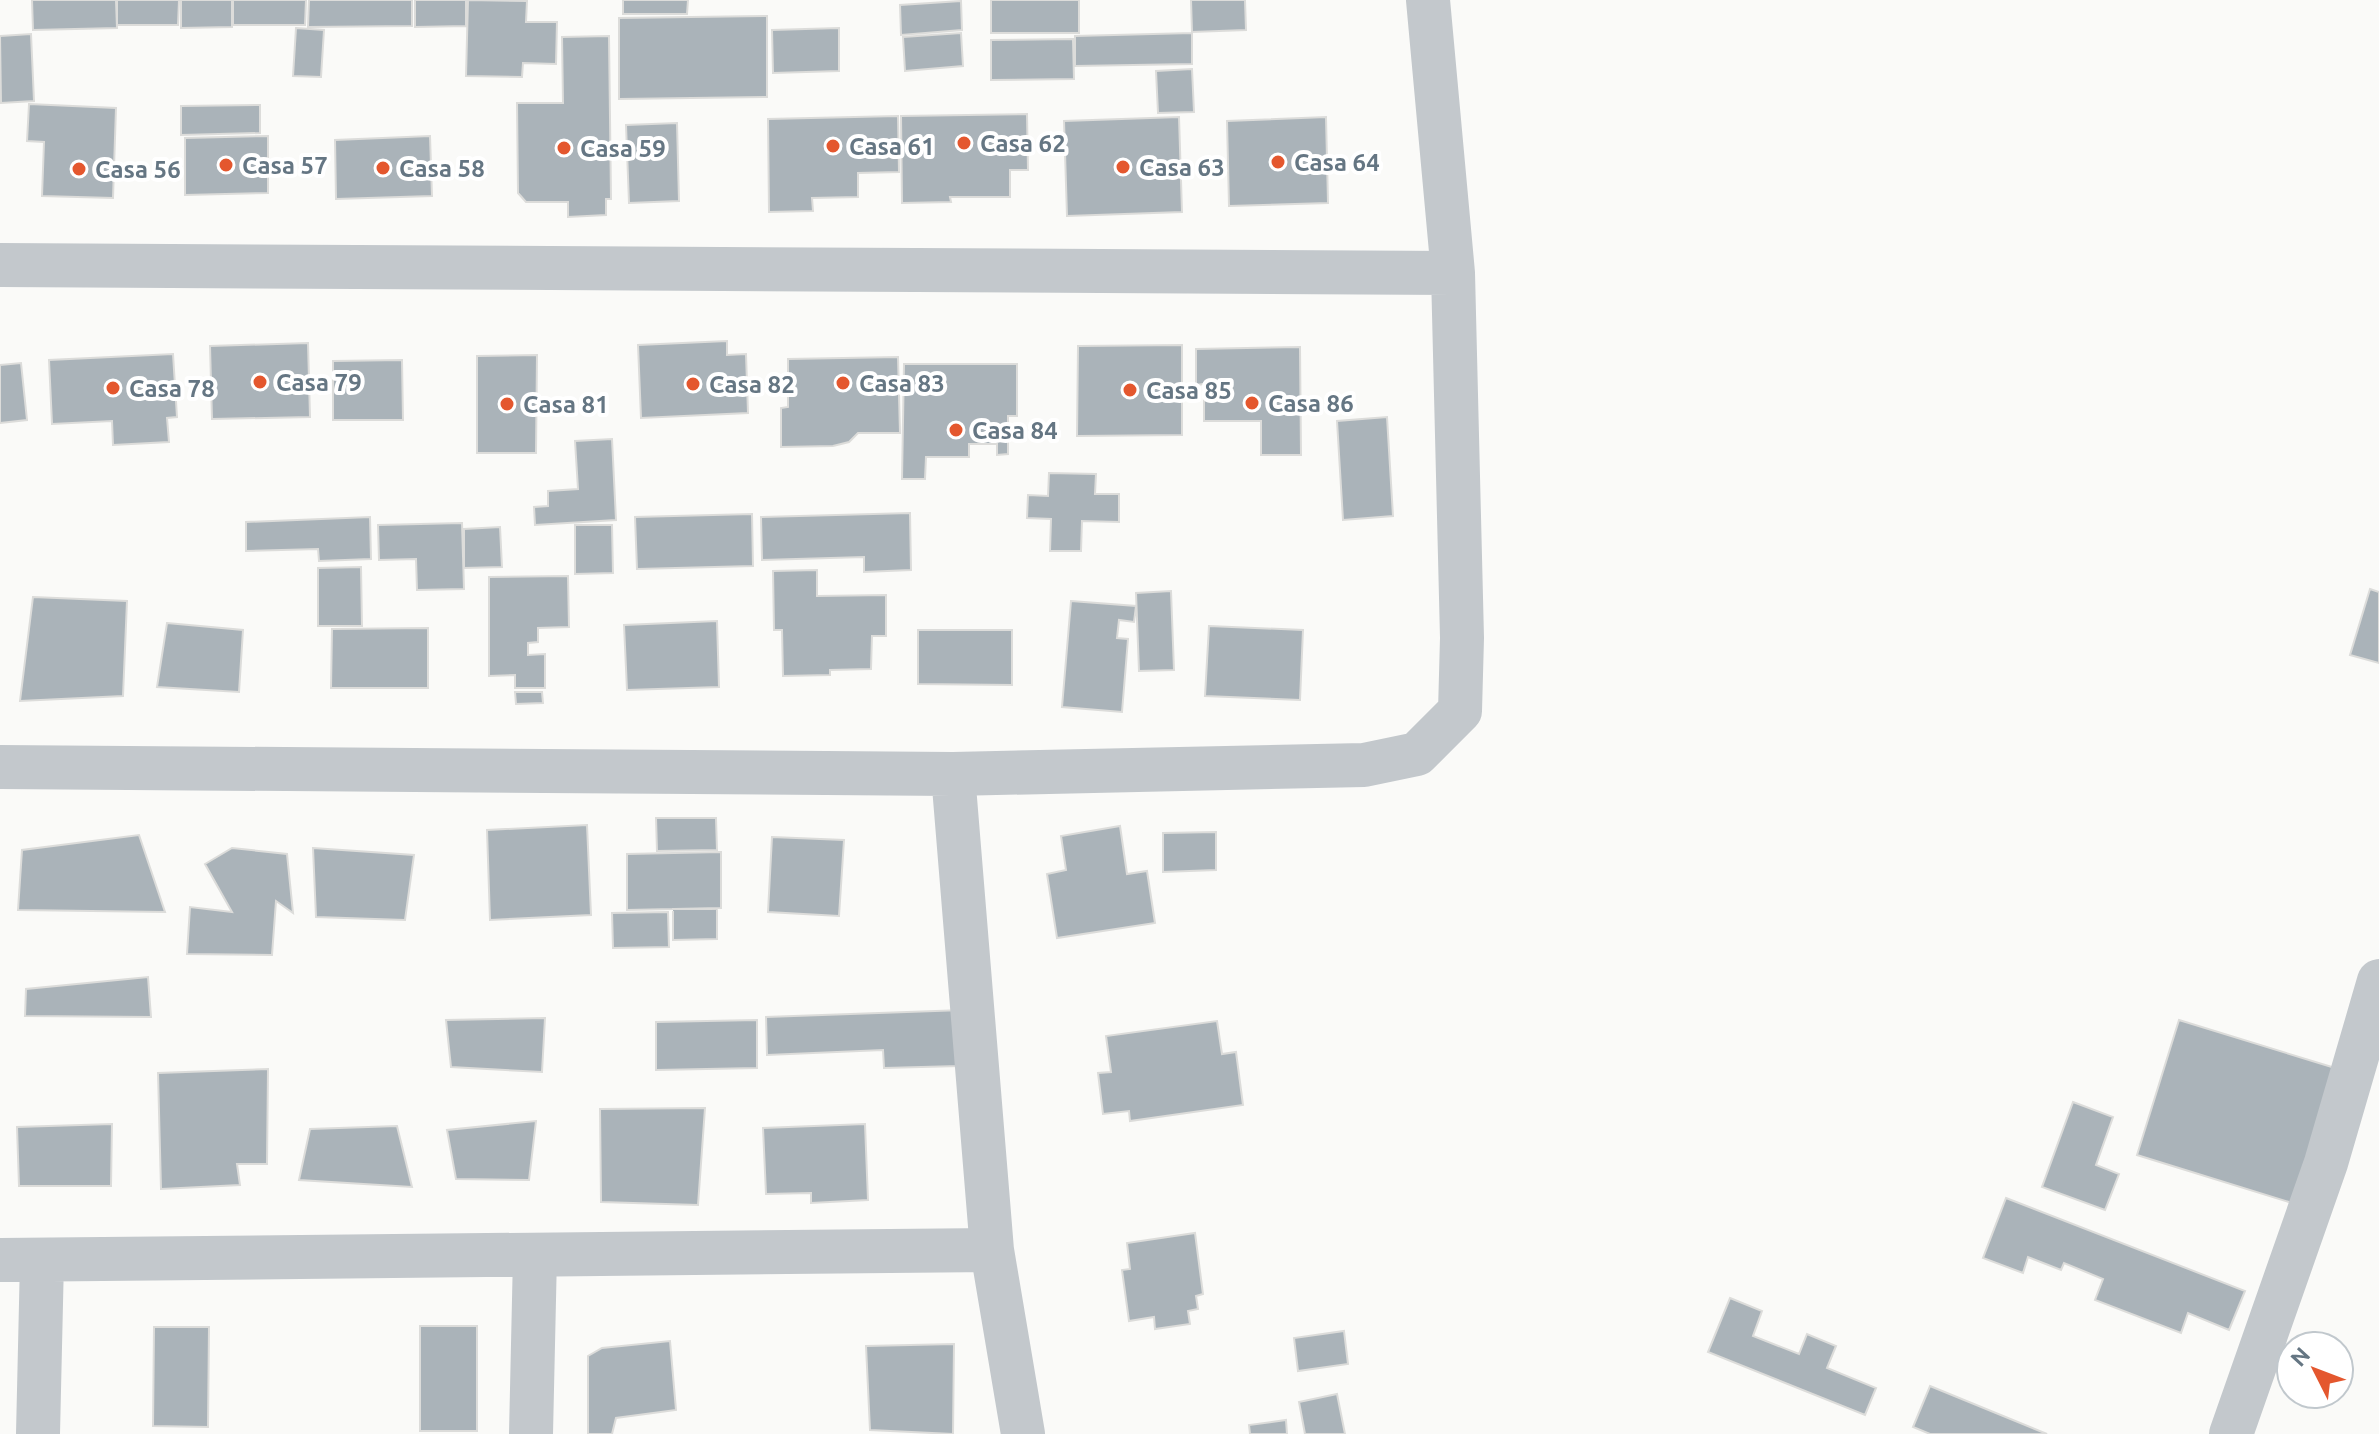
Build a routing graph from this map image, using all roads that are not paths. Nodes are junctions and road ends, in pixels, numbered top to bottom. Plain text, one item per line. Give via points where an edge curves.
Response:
1 (1428, 0) edge
2 (0, 265) edge
3 (1453, 273) junction
4 (0, 767) edge
5 (953, 774) junction
6 (2379, 981) edge
7 (992, 1250) junction
8 (535, 1255) junction
9 (21, 1260) edge
10 (38, 1434) edge
11 (531, 1434) edge
12 (1023, 1434) edge
13 (2231, 1434) edge

1 - 3 street
2 - 3 street
3 - 5 street via 1460,711 1417,754 1364,765
4 - 5 street
5 - 7 street
6 - 13 street via 2326,1163
7 - 8 street
7 - 12 street
8 - 9 street
8 - 11 street
9 - 10 street

